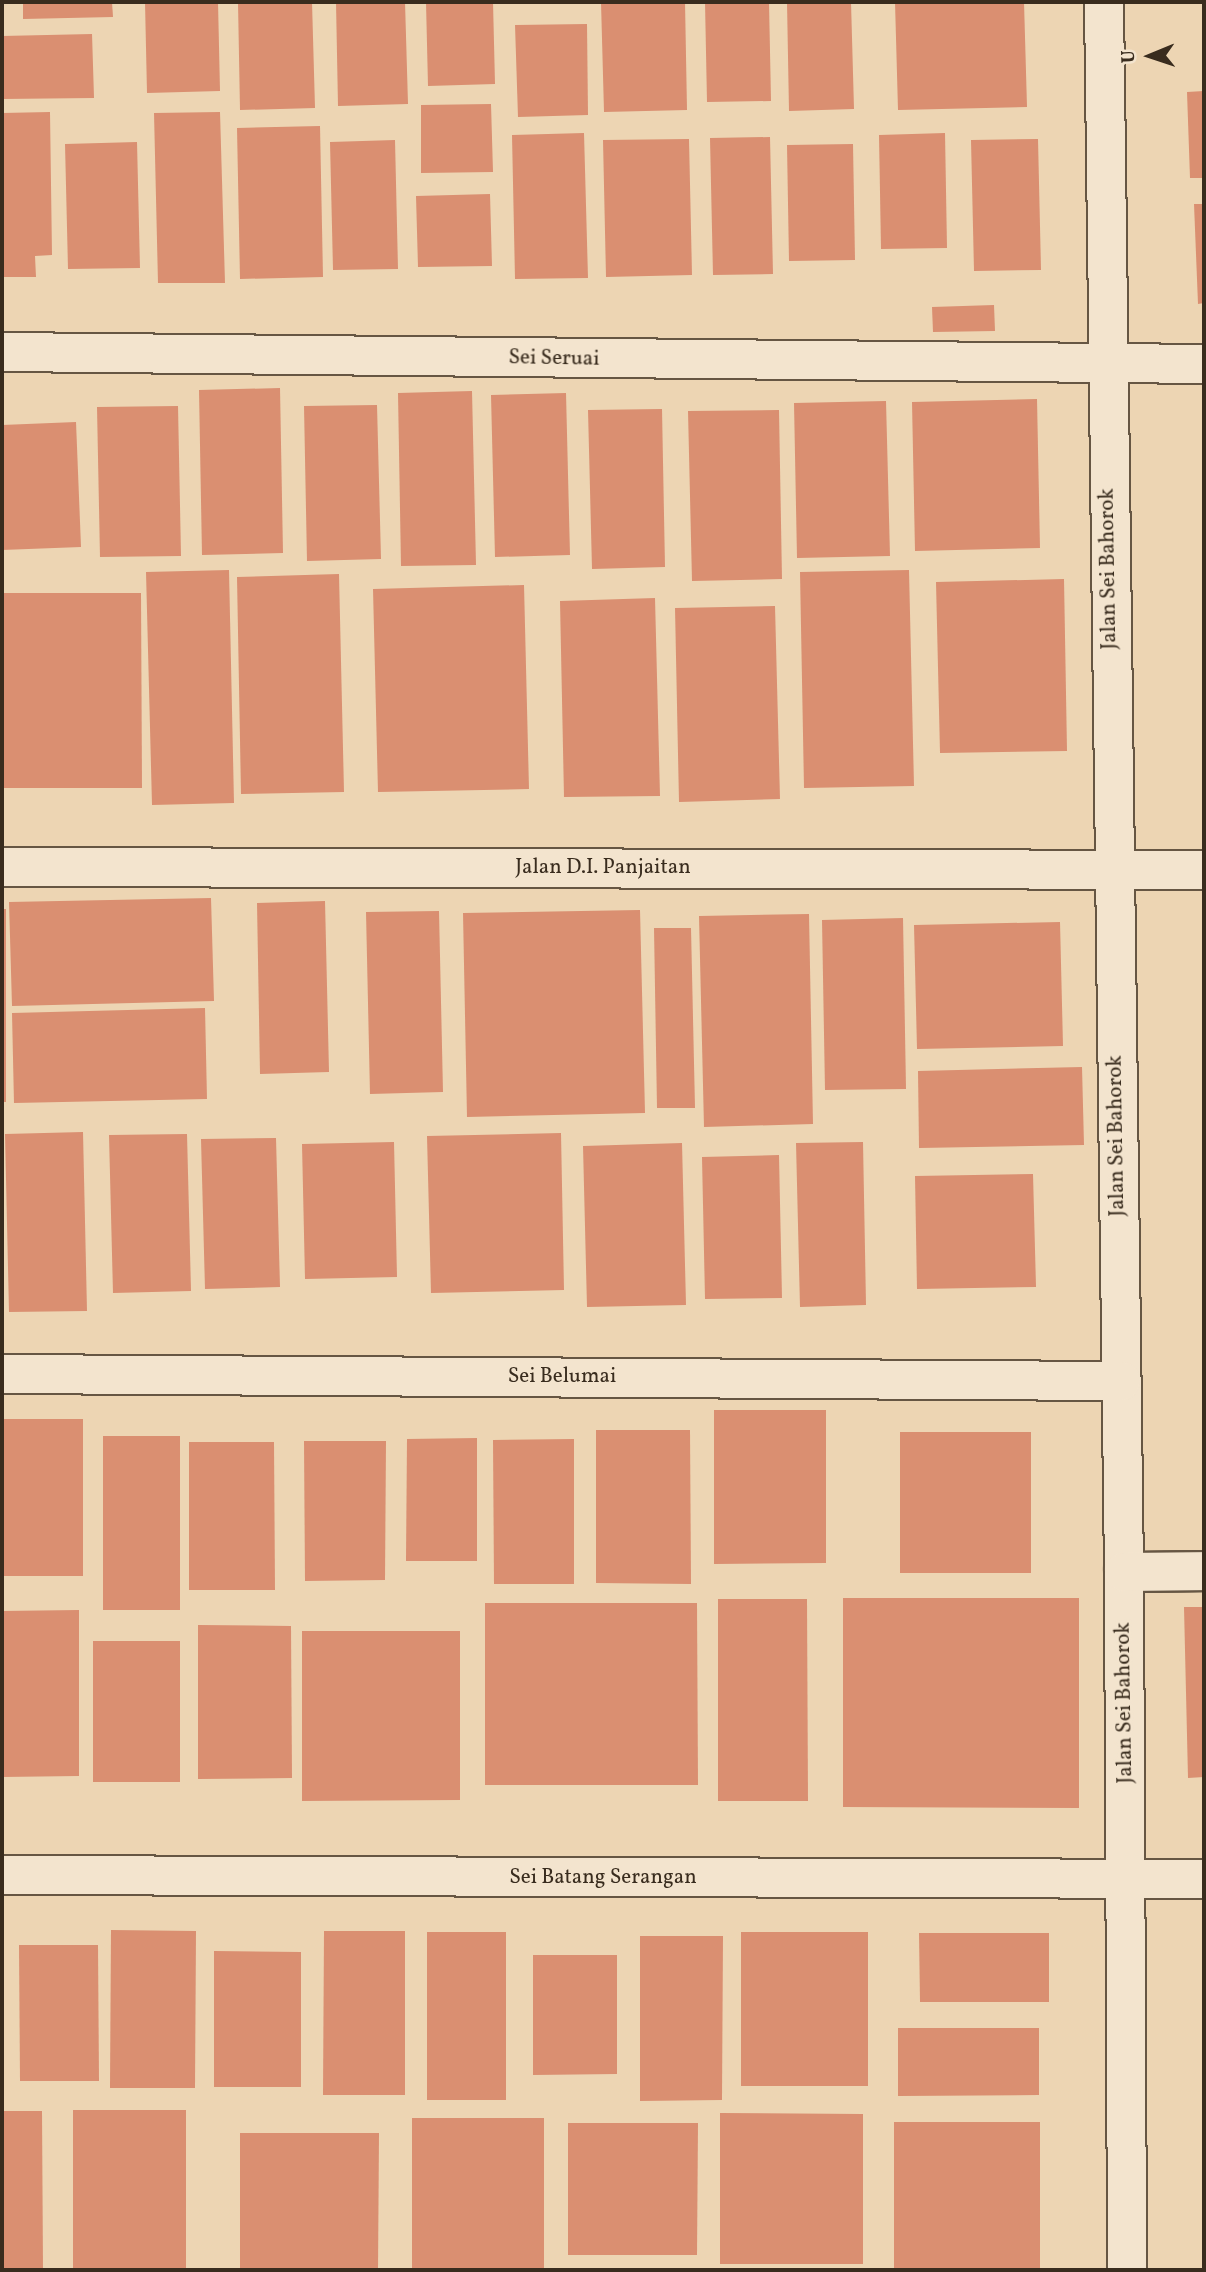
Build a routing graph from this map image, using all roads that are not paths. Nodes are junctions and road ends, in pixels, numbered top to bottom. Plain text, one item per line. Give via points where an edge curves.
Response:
1 (1104, 2) edge
2 (2, 352) edge
3 (1204, 364) edge
4 (1107, 365) junction
5 (2, 867) edge
6 (1113, 870) junction
7 (1204, 870) edge
8 (2, 1374) edge
9 (1121, 1381) junction
10 (1204, 1571) edge
11 (1124, 1572) junction
12 (2, 1875) edge
13 (1204, 1879) edge
14 (1127, 1880) junction
15 (1127, 2270) edge

1 - 4 street, Jalan Sei Bahorok
2 - 4 street, Sei Seruai
3 - 4 street, Sei Seruai
4 - 6 street, Jalan Sei Bahorok
5 - 6 street, Jalan D.I. Panjaitan
6 - 7 street, Jalan D.I. Panjaitan
6 - 9 street, Jalan Sei Bahorok
8 - 9 street, Sei Belumai
9 - 11 street, Jalan Sei Bahorok
10 - 11 street
11 - 14 street, Jalan Sei Bahorok
12 - 14 street, Sei Batang Serangan
13 - 14 street, Sei Batang Serangan
14 - 15 street, Jalan Sei Bahorok

